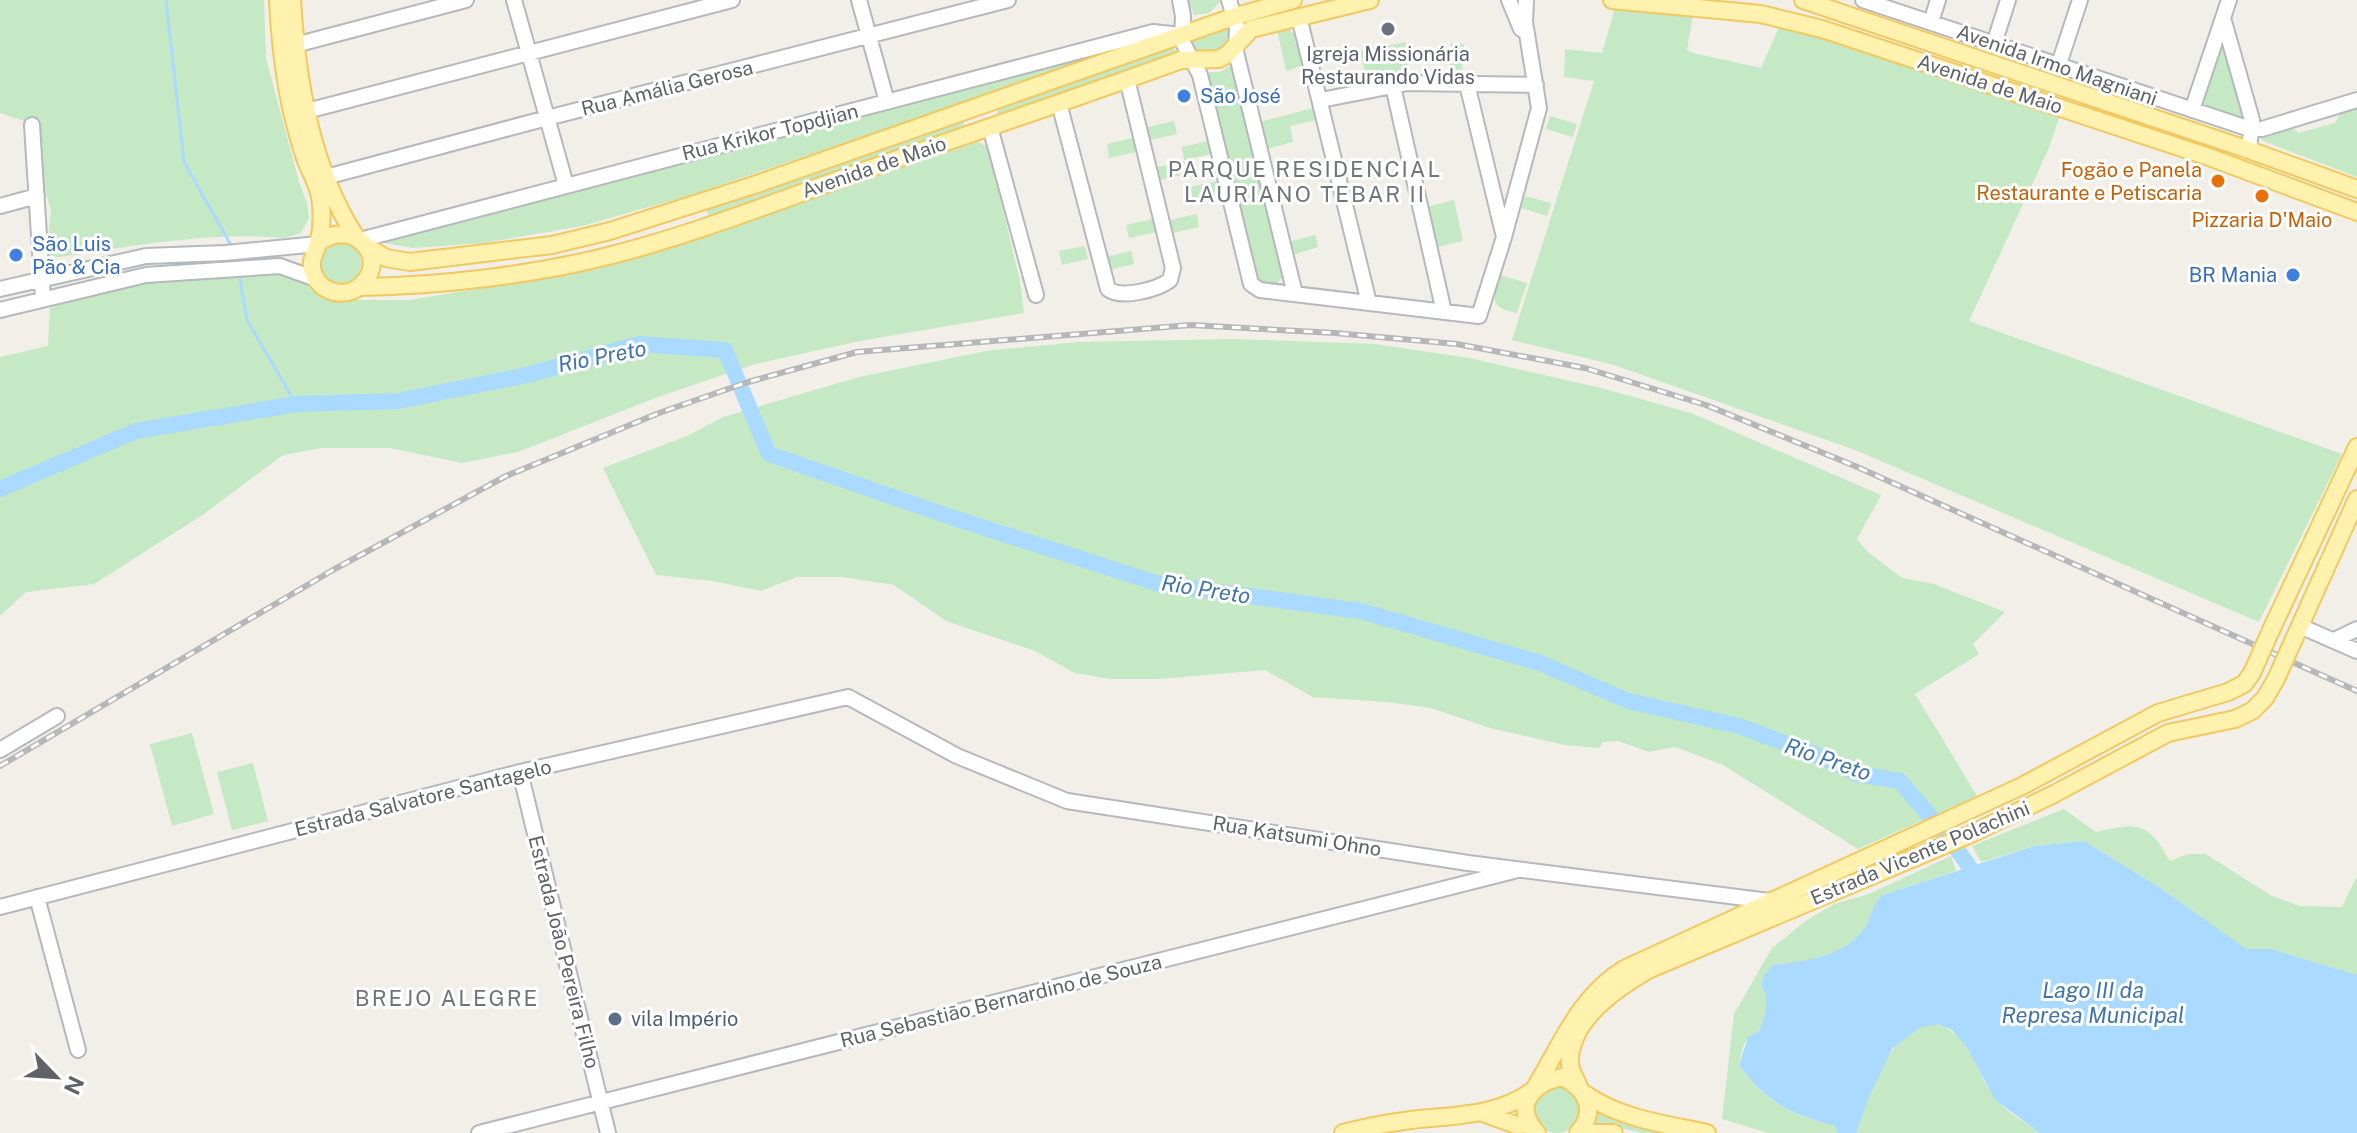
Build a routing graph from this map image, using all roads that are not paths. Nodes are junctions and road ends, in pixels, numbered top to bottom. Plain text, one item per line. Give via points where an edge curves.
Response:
1 (278, 0) edge
2 (292, 0) edge
3 (463, 0) edge
4 (514, 0) edge
5 (732, 0) edge
6 (859, 0) edge
7 (1008, 0) edge
8 (1180, 0) edge
9 (1293, 0) edge
10 (1370, 0) edge
11 (1509, 0) edge
12 (1526, 0) edge
13 (1612, 0) edge
14 (1803, 0) edge
15 (1863, 0) edge
16 (1938, 0) edge
17 (2008, 0) edge
18 (2080, 0) edge
19 (2229, 0) edge
20 (1660, 2) edge
21 (1231, 8) edge
22 (1299, 17) junction
23 (2223, 18) junction
24 (1931, 22) junction
25 (1181, 35) junction
26 (869, 37) junction
27 (1237, 44) junction
28 (1994, 44) junction
29 (295, 45) junction
30 (1528, 48) junction
31 (529, 54) junction
32 (1191, 59) junction
33 (1986, 63) junction
34 (2059, 64) junction
35 (1127, 79) junction
36 (1983, 81) junction
37 (1467, 84) junction
38 (1536, 85) junction
39 (1393, 86) junction
40 (1000, 99) junction
41 (1321, 100) junction
42 (2357, 100) edge
43 (887, 102) junction
44 (1059, 103) junction
45 (2192, 110) junction
46 (307, 111) junction
47 (961, 113) junction
48 (547, 118) junction
49 (32, 125) dead end
50 (2250, 129) junction
51 (982, 130) junction
52 (2249, 150) junction
53 (2243, 170) junction
54 (326, 177) junction
55 (566, 185) junction
56 (2357, 189) edge
57 (37, 196) junction
58 (0, 206) edge
59 (2357, 210) edge
60 (1504, 237) junction
61 (361, 242) junction
62 (318, 244) junction
63 (225, 260) junction
64 (1289, 271) junction
65 (42, 278) junction
66 (316, 279) junction
67 (360, 287) junction
68 (0, 289) edge
69 (1276, 292) junction
70 (1295, 294) junction
71 (1036, 295) dead end
72 (43, 299) junction
73 (1369, 303) junction
74 (0, 310) edge
75 (1444, 312) junction
76 (2357, 447) edge
77 (2352, 472) edge
78 (2334, 500) junction
79 (2355, 503) edge
80 (2357, 629) edge
81 (2297, 632) junction
82 (2334, 640) junction
83 (2357, 651) edge
84 (848, 697) joint
85 (57, 716) dead end
86 (0, 750) edge
87 (520, 772) junction
88 (1524, 869) junction
89 (37, 897) junction
90 (1769, 901) junction
91 (0, 907) edge
92 (78, 1050) dead end
93 (1534, 1089) junction
94 (1582, 1090) junction
95 (601, 1103) junction
96 (1483, 1113) junction
97 (1525, 1129) edge
98 (479, 1133) edge
99 (608, 1133) edge
100 (1343, 1133) edge
101 (1578, 1133) edge
102 (1588, 1133) edge
103 (1614, 1133) edge
104 (1707, 1133) edge

1 - 62 main road via 293,116 321,198
2 - 29 main road
3 - 29 street
4 - 31 street
5 - 31 street
6 - 26 street
7 - 26 street, Rua Amália Gerosa
8 - 25 street
9 - 21 main road, Avenida de Maio
10 - 22 main road, Avenida de Maio
11 - 30 street
12 - 30 street
13 - 20 main road, Avenida de Maio
14 - 33 main road, Avenida de Maio
15 - 24 street, Avenida Irmo Magniani
16 - 24 street
17 - 28 street
18 - 34 street
19 - 23 street
20 - 36 main road, Avenida de Maio via 1761,14
21 - 25 main road, Avenida de Maio
21 - 27 street
22 - 27 main road, Avenida de Maio via 1251,29
22 - 41 street
23 - 45 street
23 - 50 street via 2252,120
24 - 28 street, Avenida Irmo Magniani
25 - 32 street
25 - 40 main road, Avenida de Maio
25 - 43 street, Rua Krikor Topdjian via 1153,32
26 - 43 street
26 - 48 street, Rua Amália Gerosa
27 - 32 main road, Avenida de Maio via 1219,59
27 - 64 street
28 - 34 street, Avenida Irmo Magniani
29 - 46 main road
30 - 38 street
31 - 46 street
31 - 48 street
32 - 35 main road, Avenida de Maio
32 - 69 street via 1200,75 1248,276 1255,288
33 - 36 main road
33 - 52 main road, Avenida de Maio
34 - 45 street, Avenida Irmo Magniani
35 - 44 main road, Avenida de Maio
35 - 44 street via 1173,268 1170,280 1159,286 1118,295 1108,289
36 - 53 main road, Avenida de Maio
37 - 38 street
37 - 39 street
37 - 60 street
38 - 60 street via 1539,108
39 - 41 street
39 - 75 street
40 - 47 main road, Avenida de Maio
40 - 51 main road
41 - 73 street
42 - 50 street
43 - 55 street, Rua Krikor Topdjian
44 - 51 main road, Avenida de Maio
45 - 50 street, Avenida Irmo Magniani
46 - 54 main road
47 - 51 main road
47 - 61 main road, Avenida de Maio via 754,185 552,245 410,262 386,258
48 - 54 street, Rua Amália Gerosa
48 - 55 street
49 - 57 street
50 - 52 street
51 - 67 main road, Avenida de Maio via 613,255 482,277
51 - 71 street
52 - 53 main road
52 - 56 main road, Avenida de Maio
53 - 59 main road, Avenida de Maio
54 - 61 main road
55 - 61 street, Rua Krikor Topdjian
57 - 58 street
57 - 65 street
60 - 75 street via 1479,316
61 - 62 main road via 339,234
61 - 67 main road via 371,268
62 - 63 street via 258,250
62 - 66 main road via 312,257
63 - 65 street via 146,256
63 - 66 street via 280,266
63 - 72 street
64 - 69 street
64 - 70 street
65 - 68 street
65 - 72 street
66 - 67 main road via 332,292
69 - 70 street
70 - 73 street
72 - 74 street
73 - 75 street
76 - 77 main road, Estrada Vicente Polachini
77 - 78 main road, Estrada Vicente Polachini
78 - 79 main road
78 - 90 main road, Estrada Vicente Polachini, bridge via 2244,684 2158,713 2022,786
79 - 81 main road, Estrada Vicente Polachini
80 - 82 street
81 - 82 street
81 - 94 main road, Estrada Vicente Polachini, bridge via 2276,679 2252,711 2168,733 1971,834 1648,970 1612,992 1577,1036 1570,1056
82 - 83 street
84 - 87 street, Estrada Salvatore Santagelo
84 - 88 street, Rua Katsumi Ohno via 957,756 1067,801
85 - 86 street
87 - 89 street, Estrada Salvatore Santagelo
87 - 95 street, Estrada João Pereira Filho
88 - 90 street, Rua Katsumi Ohno
88 - 95 street, Rua Sebastião Bernardino de Souza
89 - 91 street, Estrada Salvatore Santagelo
89 - 92 street
90 - 93 main road, Estrada Vicente Polachini via 1607,979 1581,1008
93 - 94 main road via 1562,1077
93 - 96 main road
93 - 97 main road
94 - 101 main road, Estrada Vicente Polachini via 1589,1109
94 - 104 main road via 1600,1105 1625,1114
95 - 98 street, Rua Sebastião Bernardino de Souza
95 - 99 street, Estrada João Pereira Filho
96 - 97 main road
96 - 100 main road
102 - 103 main road

